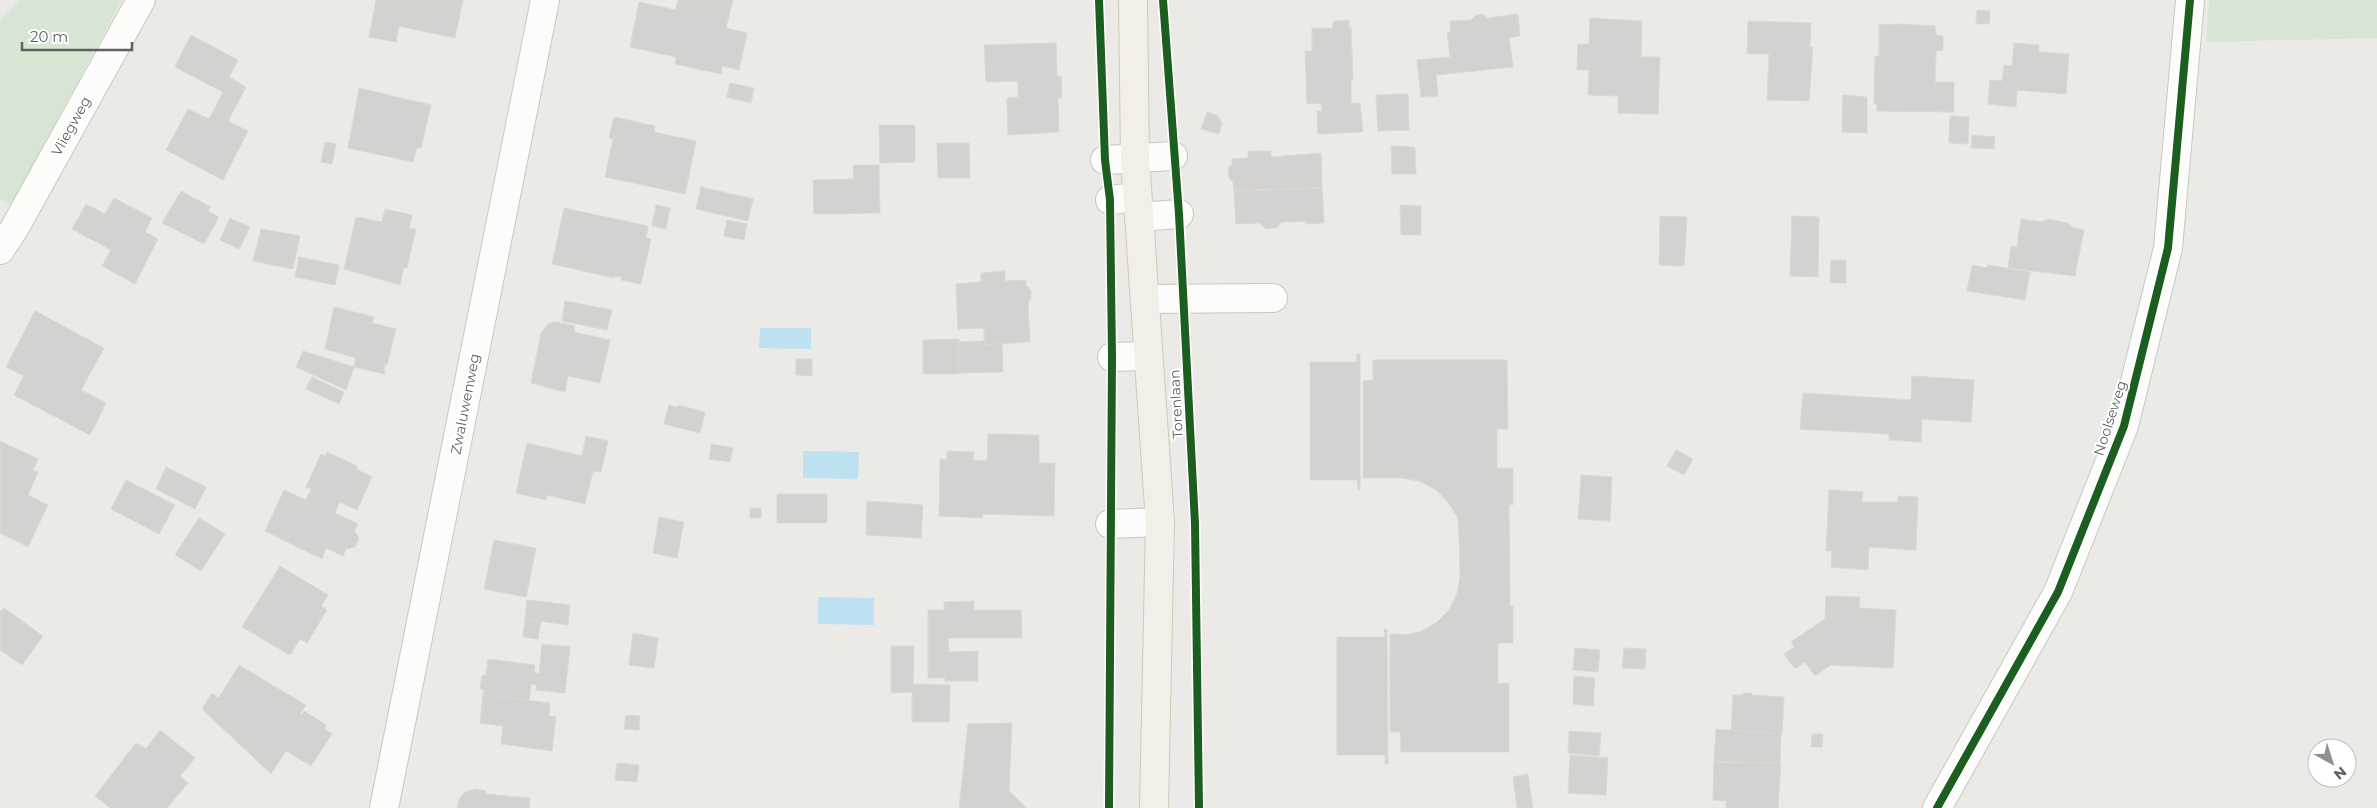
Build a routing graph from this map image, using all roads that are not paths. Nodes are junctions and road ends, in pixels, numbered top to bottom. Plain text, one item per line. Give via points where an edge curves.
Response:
1 (141, 0) edge
2 (545, 0) edge
3 (1133, 0) edge
4 (2190, 0) edge
5 (1173, 156) dead end
6 (1135, 158) junction
7 (1106, 160) dead end
8 (1110, 200) dead end
9 (1138, 207) junction
10 (1179, 214) dead end
11 (0, 250) edge
12 (1273, 298) dead end
13 (1145, 299) junction
14 (1148, 356) junction
15 (1112, 357) dead end
16 (1160, 522) junction
17 (1110, 524) dead end
18 (384, 808) edge
19 (1154, 808) edge
20 (1937, 808) edge

1 - 11 street, Vliegweg
2 - 18 street, Zwaluwenweg
3 - 6 main road, Torenlaan
4 - 20 street, Noolseweg via 2168,248 2124,426 2058,592
5 - 6 street
6 - 7 street
6 - 9 main road, Torenlaan
8 - 9 street
9 - 10 street
9 - 13 main road, Torenlaan
12 - 13 street
13 - 14 main road, Torenlaan
14 - 15 street
14 - 16 main road, Torenlaan
16 - 17 street
16 - 19 main road, Torenlaan

